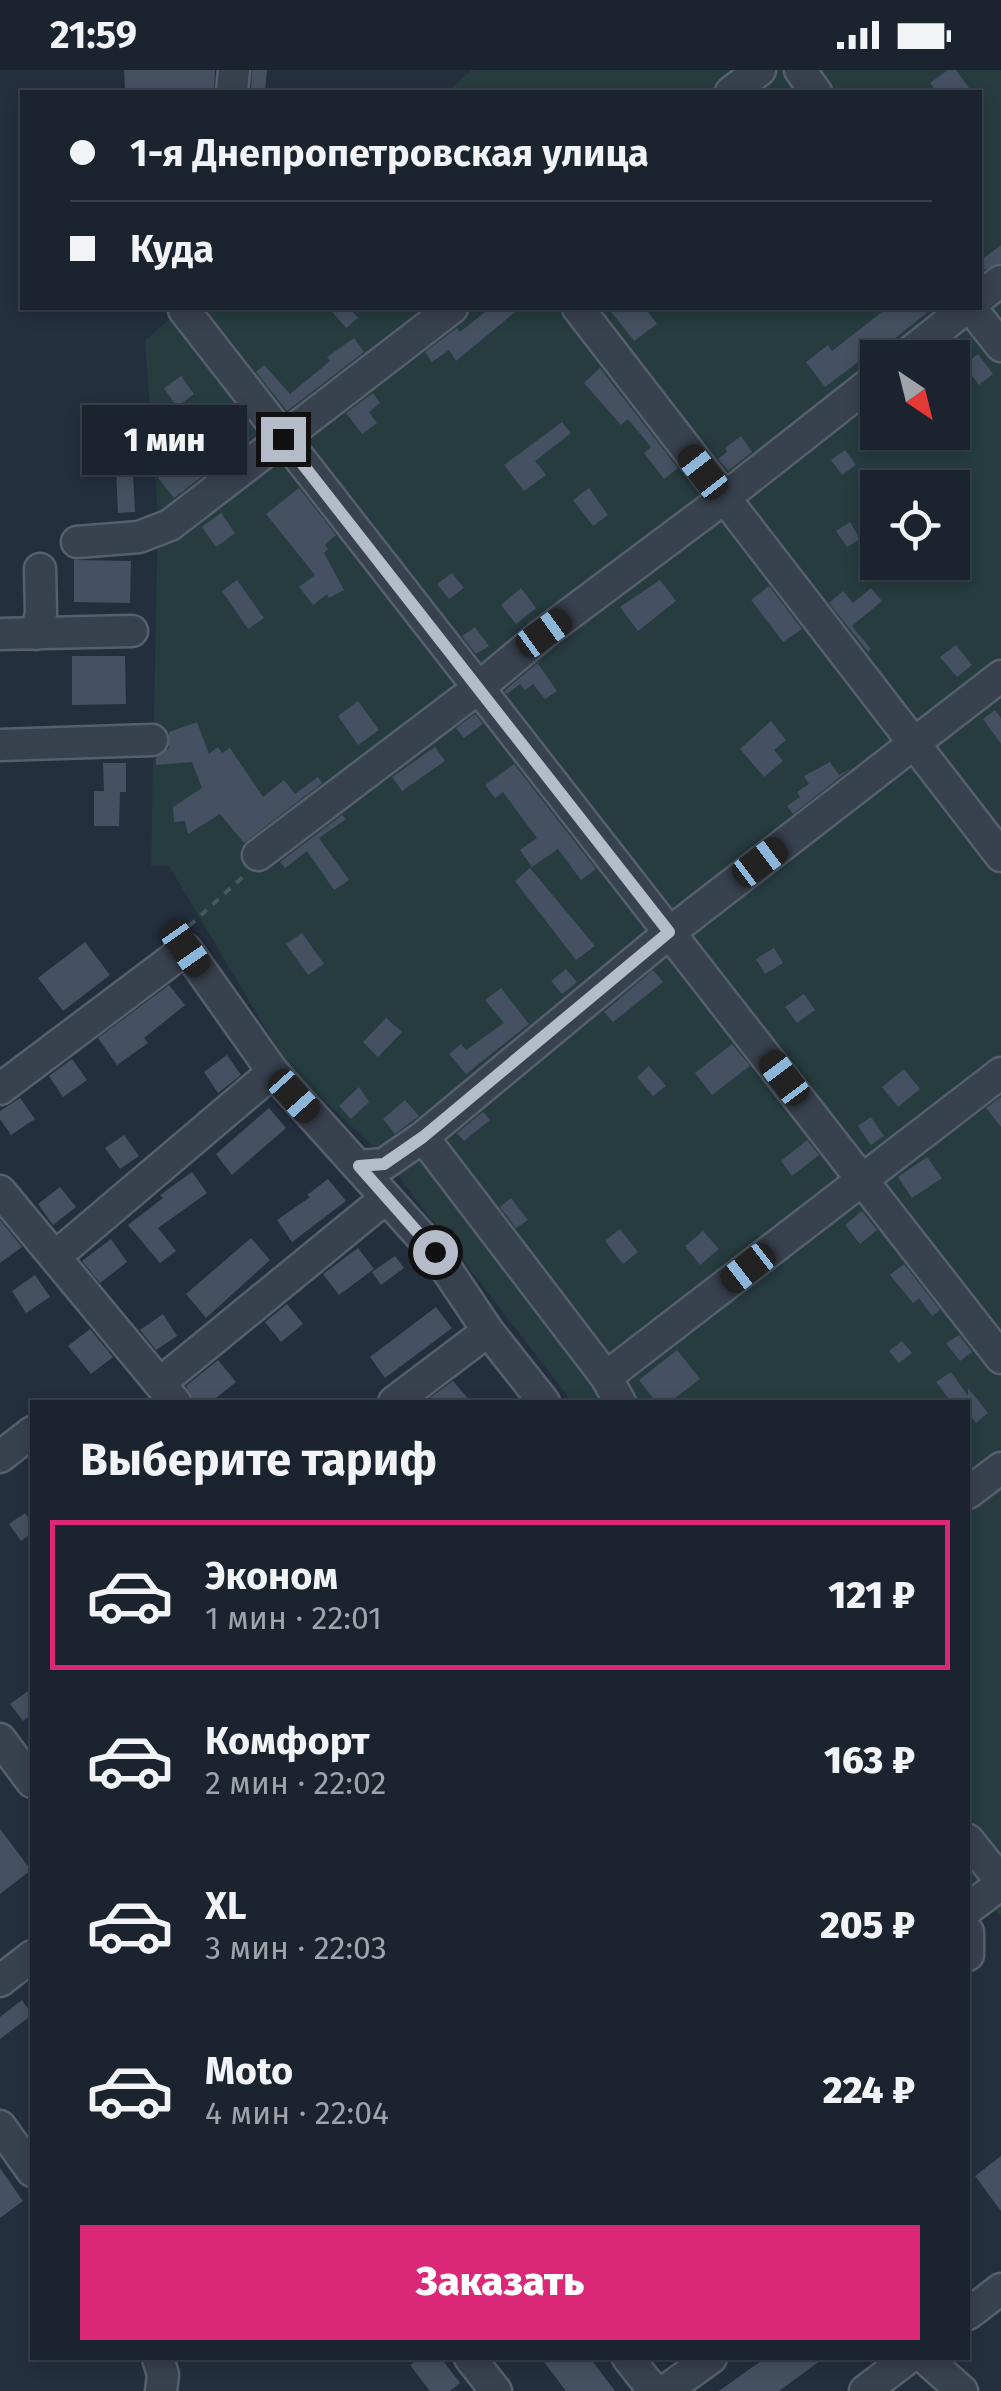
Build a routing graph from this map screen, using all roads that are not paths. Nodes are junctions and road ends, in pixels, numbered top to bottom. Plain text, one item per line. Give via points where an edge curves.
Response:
1 (760, 70) edge
2 (733, 90) edge
3 (184, 310) dead end
4 (449, 310) edge
5 (580, 310) edge
6 (965, 310) edge
7 (970, 310) edge
8 (926, 340) edge
9 (1001, 346) edge
10 (860, 391) edge
11 (283, 439) junction
12 (724, 500) junction
13 (78, 542) dead end
14 (40, 569) dead end
15 (132, 632) dead end
16 (0, 634) edge
17 (36, 634) junction
18 (1001, 676) edge
19 (477, 689) junction
20 (152, 740) dead end
21 (0, 745) edge
22 (913, 745) junction
23 (258, 854) road end
24 (1001, 856) edge
25 (669, 932) junction
26 (273, 1072) junction
27 (1001, 1073) edge
28 (0, 1088) edge
29 (423, 1137) junction
30 (359, 1166) junction
31 (862, 1180) junction
32 (0, 1191) edge
33 (386, 1198) junction
34 (56, 1256) junction
35 (488, 1331) junction
36 (1001, 1358) edge
37 (613, 1390) edge
38 (168, 1393) edge
39 (397, 1400) edge
40 (542, 1400) edge
41 (30, 1434) edge
42 (0, 1457) edge
43 (1001, 1468) edge
44 (970, 1491) edge
45 (0, 1739) edge
46 (30, 1775) edge
47 (970, 1842) edge
48 (1000, 1878) edge
49 (970, 1908) edge
50 (30, 1958) edge
51 (0, 1981) edge
52 (0, 2126) edge
53 (30, 2168) edge
54 (1001, 2289) edge
55 (970, 2312) edge
56 (472, 2360) edge
57 (630, 2360) edge
58 (708, 2360) edge
59 (905, 2360) edge
60 (927, 2360) edge
61 (496, 2391) edge
62 (654, 2391) edge
63 (665, 2391) edge
64 (866, 2391) edge
65 (962, 2391) edge

1 - 2 street
3 - 11 street
4 - 11 street
5 - 12 street
6 - 8 street
7 - 9 street
10 - 12 street
11 - 13 street via 170,524 139,537
11 - 19 street
12 - 19 street
12 - 22 street
14 - 17 street
15 - 17 street
16 - 17 street
18 - 22 street
19 - 23 street
19 - 25 street
20 - 21 street
22 - 24 street
22 - 25 street
25 - 29 street
25 - 31 street
26 - 28 street via 186,949
26 - 30 street
26 - 34 street
27 - 31 street
29 - 30 street via 384,1164
29 - 37 street
30 - 33 street
31 - 36 street
31 - 37 street
32 - 34 street
33 - 35 street via 435,1252
33 - 38 street
34 - 38 street
35 - 39 street
35 - 40 street
41 - 42 street
43 - 44 street
45 - 46 street
47 - 48 street
48 - 49 street
50 - 51 street
52 - 53 street
54 - 55 street
56 - 61 street
57 - 62 street
58 - 63 street
59 - 64 street
60 - 65 street

